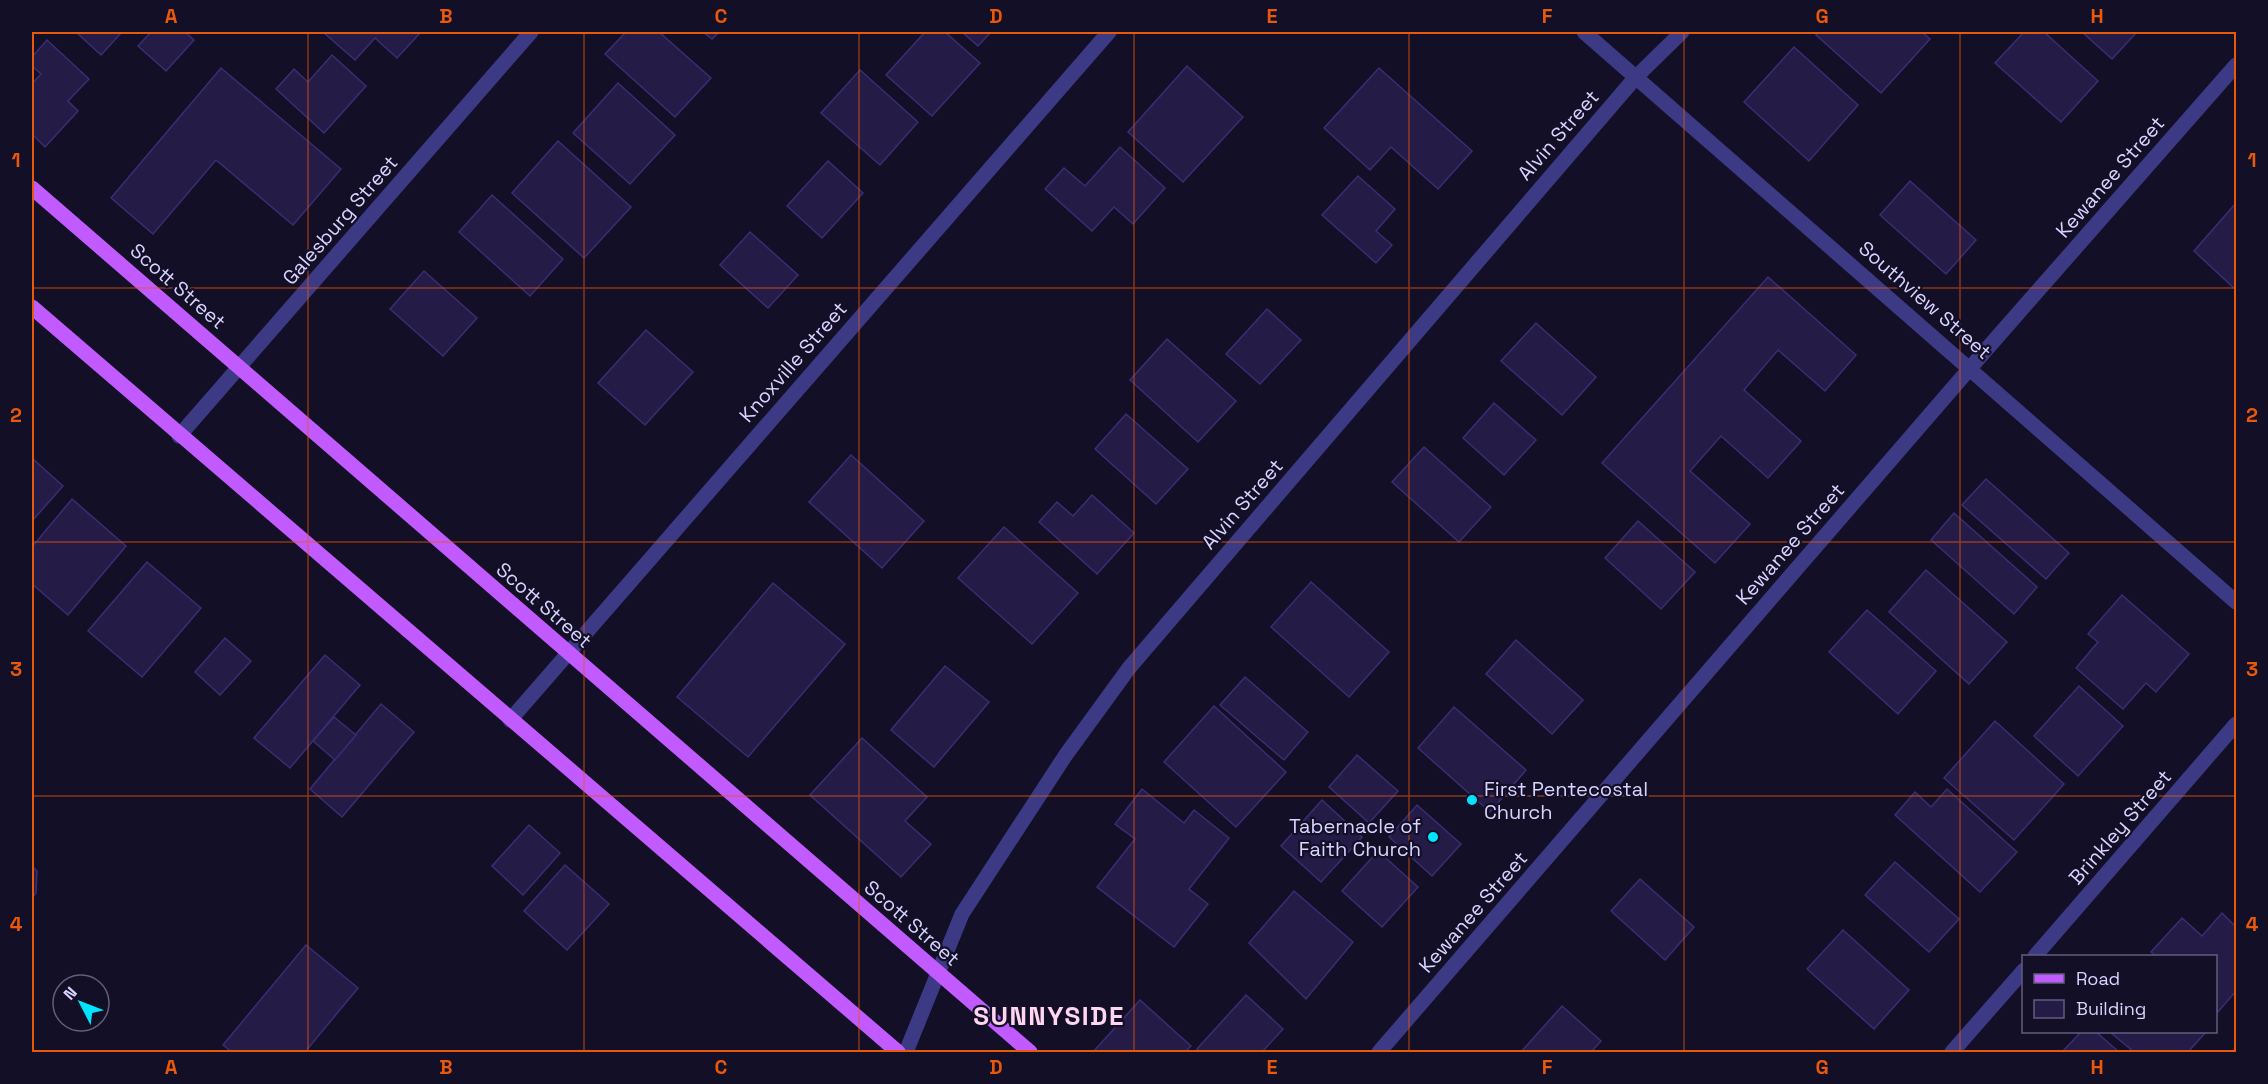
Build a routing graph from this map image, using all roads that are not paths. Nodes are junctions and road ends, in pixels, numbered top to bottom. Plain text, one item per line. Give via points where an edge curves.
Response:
1 (531, 32) edge
2 (1108, 32) edge
3 (1584, 32) edge
4 (1682, 32) edge
5 (2236, 65) edge
6 (1636, 77) junction
7 (32, 188) edge
8 (32, 308) edge
9 (240, 367) junction
10 (1971, 367) junction
11 (179, 436) junction
12 (2236, 602) edge
13 (567, 653) junction
14 (510, 720) junction
15 (2236, 724) edge
16 (2037, 955) edge
17 (2022, 972) edge
18 (939, 974) junction
19 (898, 1053) edge
20 (906, 1053) edge
21 (1030, 1053) edge
22 (1379, 1053) edge
23 (1952, 1053) edge

1 - 9 street, Galesburg Street
2 - 13 street, Knoxville Street
3 - 6 street, Southview Street
4 - 6 street, Alvin Street
5 - 10 street, Kewanee Street
6 - 10 street, Southview Street
6 - 18 street, Alvin Street via 1129,668 1065,756 962,914
7 - 9 main road, Scott Street
8 - 11 main road
9 - 11 street, Galesburg Street
9 - 13 main road, Scott Street
10 - 12 street, Southview Street
10 - 22 street, Kewanee Street
11 - 14 main road
13 - 14 street, Knoxville Street
13 - 18 main road, Scott Street
14 - 19 main road
15 - 16 street, Brinkley Street
17 - 23 street
18 - 20 street, Alvin Street
18 - 21 main road, Scott Street

